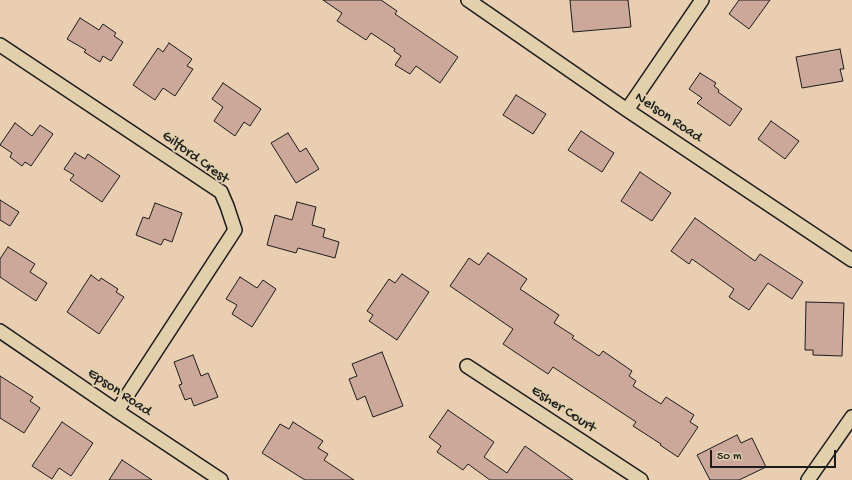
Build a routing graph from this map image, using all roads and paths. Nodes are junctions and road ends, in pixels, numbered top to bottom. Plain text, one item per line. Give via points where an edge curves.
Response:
1 (468, 0) edge
2 (702, 0) edge
3 (0, 44) edge
4 (627, 110) junction
5 (852, 260) edge
6 (0, 331) edge
7 (467, 366) dead end
8 (117, 411) junction
9 (852, 417) edge
10 (221, 480) edge
11 (641, 480) edge
12 (808, 480) edge

1 - 4 street, Nelson Road
2 - 4 street
3 - 8 street, Gilford Crest via 221,192 235,230
4 - 5 street, Nelson Road
6 - 8 street, Epson Road
7 - 11 street, Esher Court
8 - 10 street, Epson Road
9 - 12 street

